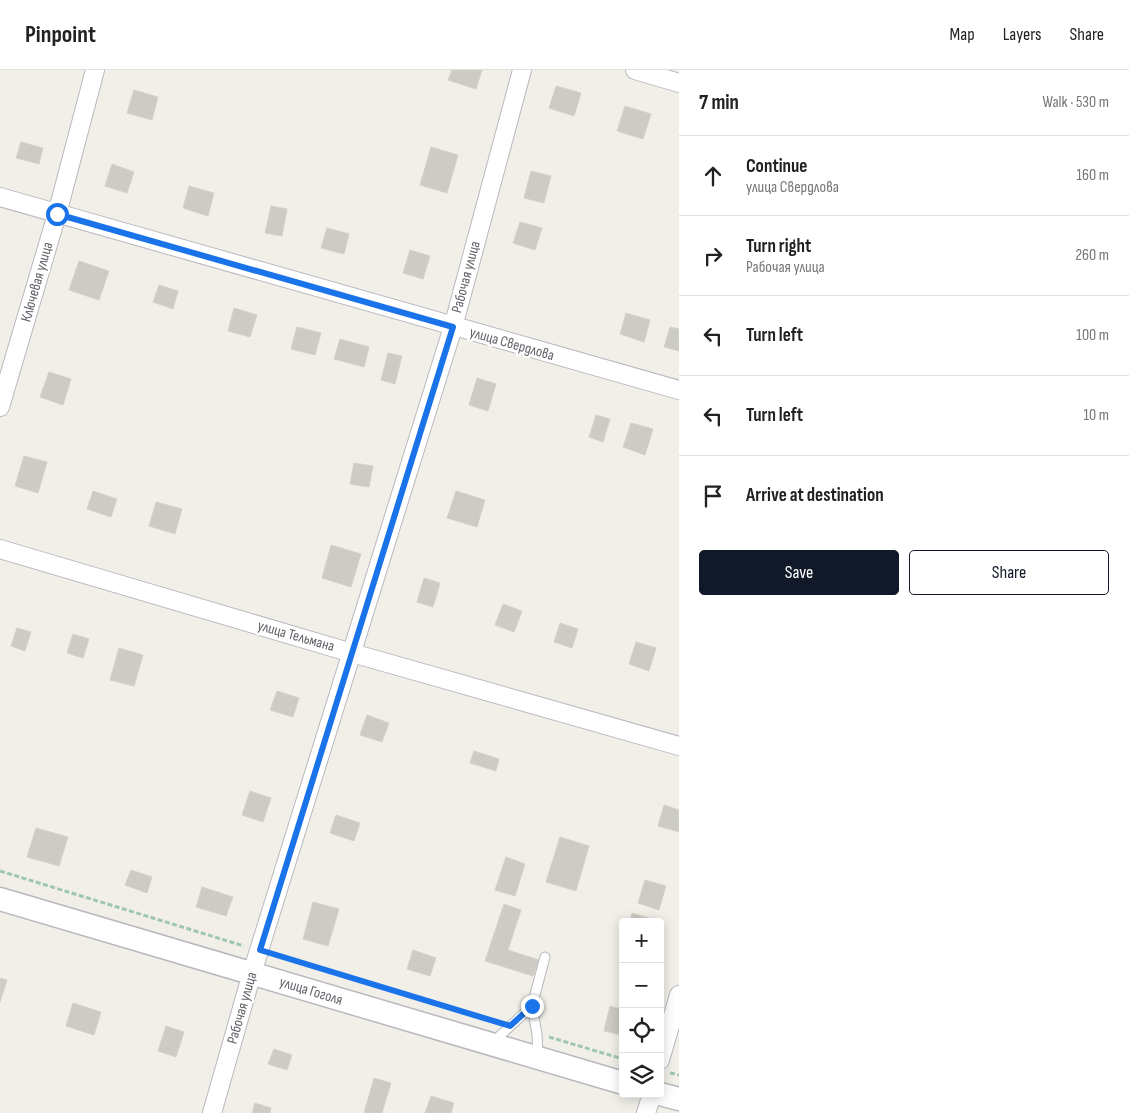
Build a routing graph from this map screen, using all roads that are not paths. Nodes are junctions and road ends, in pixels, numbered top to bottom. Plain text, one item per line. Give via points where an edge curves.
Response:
1 (95, 70) edge
2 (522, 70) edge
3 (635, 70) edge
4 (679, 83) edge
5 (0, 197) edge
6 (57, 214) junction
7 (453, 327) junction
8 (679, 390) edge
9 (0, 406) edge
10 (0, 549) edge
11 (352, 653) junction
12 (679, 746) edge
13 (0, 899) edge
14 (545, 957) dead end
15 (252, 973) junction
16 (679, 995) edge
17 (532, 1006) junction
18 (491, 1044) junction
19 (662, 1053) edge
20 (538, 1058) junction
21 (619, 1082) edge
22 (664, 1095) edge
23 (651, 1098) edge
24 (679, 1099) edge
25 (212, 1113) edge
26 (646, 1113) edge

1 - 6 street, Ключевая улица
2 - 7 street, Рабочая улица
3 - 4 street
5 - 6 street, улица Свердлова
6 - 7 street, улица Свердлова
6 - 9 street, Ключевая улица
7 - 8 street, улица Свердлова
7 - 11 street, Рабочая улица
10 - 11 street, улица Тельмана
11 - 12 street, улица Тельмана
11 - 15 street, Рабочая улица
13 - 15 street, улица Гоголя
14 - 17 lane
15 - 18 street, улица Гоголя
15 - 25 street, Рабочая улица
16 - 19 street
17 - 18 lane
17 - 20 lane
18 - 20 street, улица Гоголя
20 - 21 street, улица Гоголя
22 - 24 street
23 - 26 street

